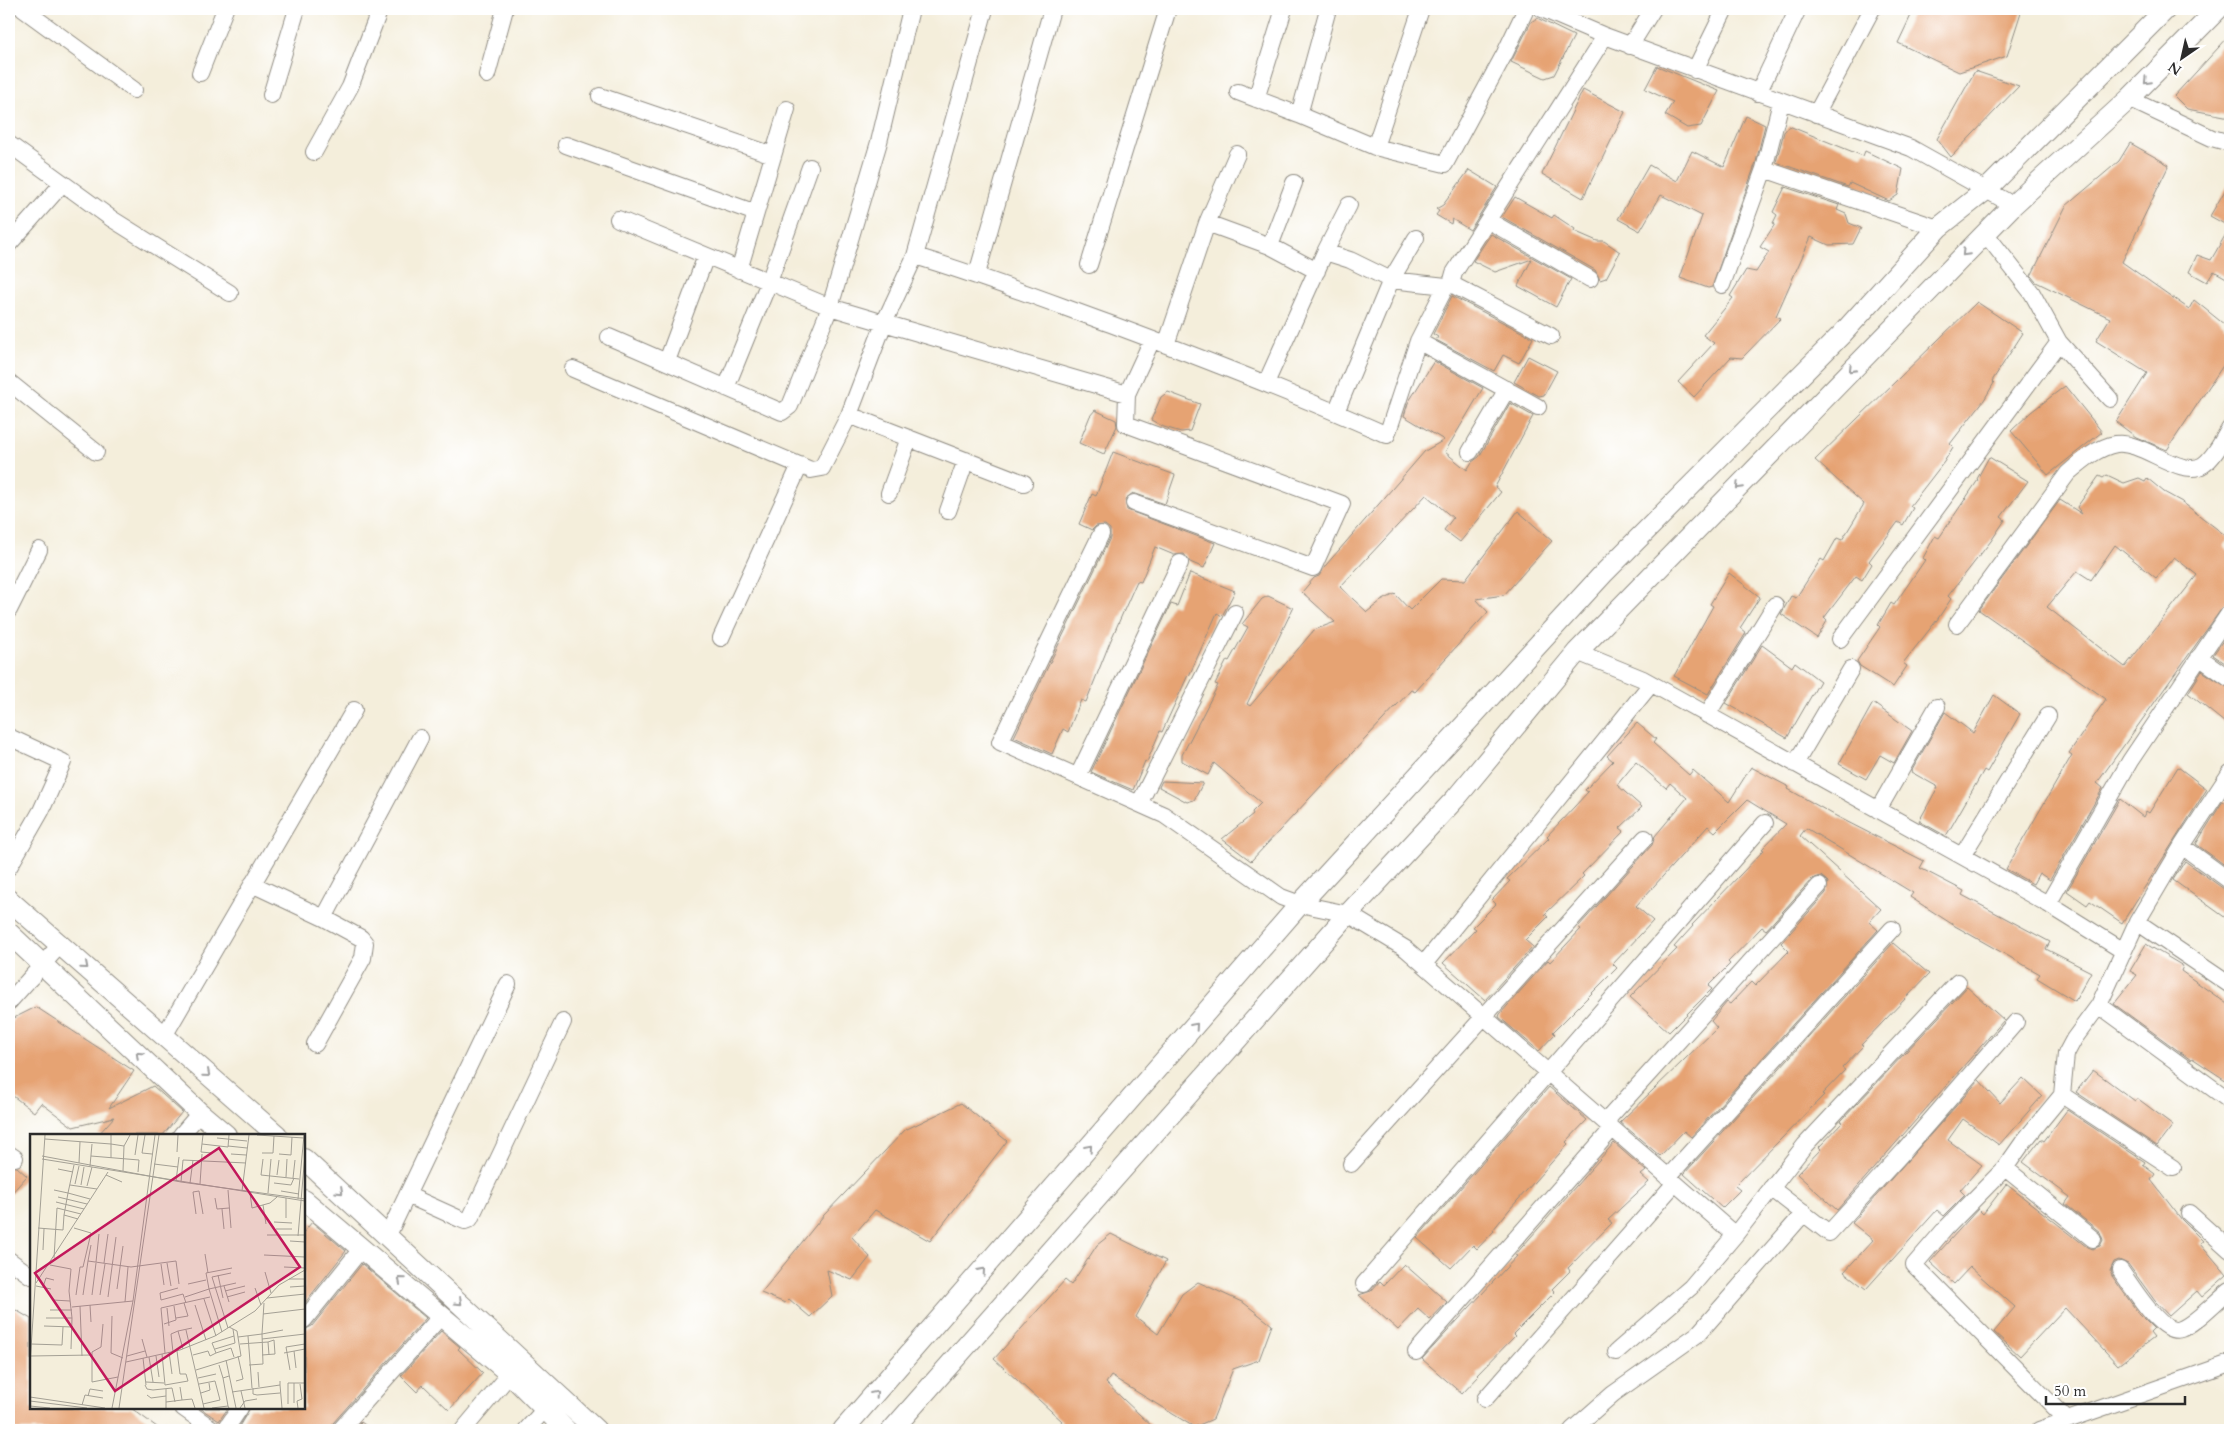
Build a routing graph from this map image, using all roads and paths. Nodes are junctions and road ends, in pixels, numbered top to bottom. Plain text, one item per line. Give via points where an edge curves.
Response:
1 (23, 9) edge
2 (225, 9) edge
3 (296, 9) edge
4 (380, 9) edge
5 (505, 9) edge
6 (911, 9) edge
7 (985, 9) edge
8 (1052, 9) edge
9 (1168, 9) edge
10 (1284, 9) edge
11 (1328, 9) edge
12 (1420, 9) edge
13 (1526, 9) edge
14 (1542, 9) edge
15 (1653, 9) edge
16 (1725, 9) edge
17 (1798, 9) edge
18 (1872, 9) edge
19 (2166, 9) edge
20 (2218, 9) edge
21 (1567, 14) edge
22 (1605, 36) junction
23 (1630, 46) junction
24 (1695, 70) junction
25 (200, 73) dead end
26 (487, 76) dead end
27 (134, 90) dead end
28 (1238, 92) dead end
29 (1758, 93) junction
30 (270, 95) dead end
31 (600, 96) dead end
32 (1256, 99) junction
33 (2129, 99) junction
34 (1781, 102) junction
35 (787, 109) dead end
36 (1816, 114) junction
37 (1299, 115) junction
38 (9, 144) edge
39 (2230, 144) edge
40 (566, 145) dead end
41 (1375, 147) junction
42 (314, 152) dead end
43 (1237, 154) dead end
44 (773, 155) junction
45 (810, 167) dead end
46 (1764, 170) junction
47 (63, 183) junction
48 (1294, 183) dead end
49 (1986, 190) junction
50 (1349, 205) dead end
51 (2013, 205) junction
52 (756, 213) junction
53 (618, 220) dead end
54 (1489, 222) junction
55 (1207, 223) junction
56 (1938, 228) junction
57 (1985, 233) junction
58 (1416, 238) dead end
59 (9, 244) edge
60 (1270, 246) junction
61 (1325, 252) junction
62 (706, 256) junction
63 (915, 256) junction
64 (1089, 265) dead end
65 (739, 270) junction
66 (1317, 271) junction
67 (977, 274) junction
68 (1590, 279) dead end
69 (1391, 280) junction
70 (769, 282) junction
71 (1448, 285) junction
72 (1722, 285) dead end
73 (230, 293) dead end
74 (830, 307) junction
75 (884, 323) junction
76 (1551, 336) dead end
77 (609, 337) dead end
78 (1418, 341) junction
79 (1159, 342) junction
80 (2059, 342) junction
81 (667, 361) junction
82 (573, 369) dead end
83 (9, 382) edge
84 (1266, 383) junction
85 (726, 388) junction
86 (1507, 389) junction
87 (1127, 394) junction
88 (2110, 399) dead end
89 (1538, 407) dead end
90 (1336, 412) junction
91 (849, 415) junction
92 (2230, 429) edge
93 (909, 438) junction
94 (96, 452) dead end
95 (1470, 452) dead end
96 (966, 460) junction
97 (800, 465) junction
98 (1024, 483) dead end
99 (889, 493) dead end
100 (1134, 503) dead end
101 (948, 511) dead end
102 (1101, 534) dead end
103 (39, 550) dead end
104 (1180, 563) dead end
105 (1775, 605) dead end
106 (9, 610) edge
107 (2230, 612) edge
108 (1234, 613) dead end
109 (1957, 624) dead end
110 (722, 638) dead end
111 (1840, 639) dead end
112 (1577, 652) junction
113 (2199, 657) junction
114 (1851, 669) dead end
115 (2230, 679) edge
116 (1651, 684) junction
117 (1937, 707) dead end
118 (354, 710) dead end
119 (1707, 715) junction
120 (2048, 716) dead end
121 (9, 737) edge
122 (420, 738) dead end
123 (1795, 764) junction
124 (2230, 774) edge
125 (1078, 776) junction
126 (1140, 802) junction
127 (1878, 810) junction
128 (1765, 823) dead end
129 (1645, 838) dead end
130 (2182, 846) junction
131 (1962, 856) junction
132 (9, 868) edge
133 (2230, 881) edge
134 (252, 884) junction
135 (1819, 886) dead end
136 (9, 900) edge
137 (1300, 904) junction
138 (2048, 904) junction
139 (1348, 914) junction
140 (324, 918) junction
141 (2136, 922) junction
142 (1892, 929) dead end
143 (9, 932) edge
144 (60, 945) junction
145 (2122, 950) junction
146 (42, 963) junction
147 (1424, 964) junction
148 (1958, 982) dead end
149 (508, 984) dead end
150 (2230, 986) edge
151 (9, 1002) edge
152 (2099, 1005) junction
153 (1485, 1017) junction
154 (563, 1022) dead end
155 (2016, 1022) dead end
156 (164, 1036) junction
157 (315, 1044) dead end
158 (1548, 1072) junction
159 (2062, 1095) junction
160 (2230, 1100) edge
161 (200, 1114) junction
162 (1609, 1125) junction
163 (182, 1134) edge
164 (225, 1134) edge
165 (276, 1134) edge
166 (305, 1160) edge
167 (1351, 1164) dead end
168 (2005, 1168) junction
169 (2173, 1168) dead end
170 (1671, 1180) junction
171 (1771, 1188) junction
172 (407, 1195) junction
173 (305, 1201) edge
174 (1804, 1213) junction
175 (2189, 1213) dead end
176 (388, 1235) junction
177 (1735, 1235) junction
178 (2093, 1239) dead end
179 (362, 1248) junction
180 (2230, 1250) edge
181 (9, 1260) edge
182 (2120, 1270) dead end
183 (30, 1275) edge
184 (1364, 1284) dead end
185 (2230, 1290) edge
186 (442, 1315) junction
187 (305, 1319) edge
188 (1416, 1352) dead end
189 (1616, 1352) dead end
190 (2230, 1363) edge
191 (510, 1374) junction
192 (1485, 1399) dead end
193 (184, 1409) edge
194 (239, 1409) edge
195 (545, 1409) junction
196 (2066, 1419) junction
197 (214, 1430) edge
198 (225, 1430) edge
199 (340, 1430) edge
200 (463, 1430) edge
201 (526, 1430) edge
202 (566, 1430) edge
203 (596, 1430) edge
204 (843, 1430) edge
205 (892, 1430) edge
206 (1572, 1430) edge
207 (2038, 1430) edge

1 - 27 street
2 - 25 street
3 - 30 street
4 - 42 street via 354,79
5 - 26 street
6 - 74 street via 879,142
7 - 63 street
8 - 67 street
9 - 64 street
10 - 32 street
11 - 37 street
12 - 41 street
13 - 41 street via 1444,164
14 - 21 street
15 - 23 street
16 - 24 street
17 - 29 street
18 - 36 street
19 - 49 street
20 -> 33 street
21 - 22 street
22 - 23 street
22 - 54 street
23 - 24 street
24 - 29 street
28 - 32 street
29 - 34 street
31 - 44 street
32 - 37 street
33 - 39 street
33 - 51 street
34 - 36 street
34 - 46 street
35 - 44 street
36 - 49 street via 1911,148
37 - 41 street
38 - 47 street
40 - 52 street
43 - 55 street
44 - 52 street
45 - 70 street
46 - 56 street
46 - 72 street
47 - 59 street
47 - 73 street via 112,219
48 - 60 street
49 - 51 street
49 - 56 street
50 - 61 street
51 - 57 street
52 - 65 street
53 - 62 street
54 - 68 street
54 - 71 street
55 - 60 street
55 - 79 street
56 - 137 street via 1842,334 1603,574
57 - 80 street via 2032,293
57 -> 112 street
58 - 69 street
60 - 66 street
61 - 66 street
61 - 69 street
62 - 65 street
62 - 81 street
63 - 67 street
63 - 75 street
65 - 70 street
66 - 84 street
67 - 79 street
69 - 71 street
69 - 90 street
70 - 74 street
70 - 85 street
71 - 76 street
71 - 78 street
74 - 75 street
74 - 85 street via 786,411
75 - 87 street
75 - 91 street
77 - 81 street
78 - 86 street
78 - 90 street via 1387,435
79 - 84 street
79 - 87 street
80 - 88 street
80 - 111 street
81 - 85 street
82 - 97 street
83 - 94 street
84 - 90 street
86 - 89 street
86 - 95 street
87 - 100 street via 1126,424 1342,504 1313,568
91 - 93 street
91 - 97 street via 822,468 810,470
92 - 109 street via 2210,458 2194,468 2184,467 2136,446 2118,443 2079,463 2068,473
93 - 96 street
93 - 99 street
96 - 98 street
96 - 101 street
97 - 110 street
102 - 125 street via 1000,742
103 - 106 street
104 - 125 street
105 - 119 street
107 - 113 street
108 - 126 street
112 - 116 street
112 - 139 street via 1456,798
113 - 115 street
113 - 138 street via 2130,761
114 - 123 street
116 - 119 street
116 - 147 street
117 - 127 street
118 - 134 street
119 - 123 street
120 - 131 street
121 - 132 street via 63,762 41,811
122 - 140 street
123 - 127 street
124 - 130 street
125 - 126 street
126 - 137 street via 1164,815 1281,897
127 - 131 street
128 - 158 street
129 - 153 street
130 - 133 street
130 - 141 street
131 - 138 street
134 - 140 street
134 - 156 street
135 - 162 street
136 - 144 street
137 - 139 street
204 -> 137 street
138 - 145 street
139 - 147 street via 1406,949
139 - 205 street
140 - 157 street via 362,938 366,949
141 - 145 street
141 - 150 street
142 - 170 street
143 - 146 street
144 - 146 street
144 -> 156 street
145 - 152 street
146 - 151 street
161 -> 146 street
147 - 153 street
148 - 171 street via 1805,1145
149 - 172 street
152 - 159 street via 2066,1054
152 - 160 street
153 - 158 street
153 - 167 street
154 - 172 street via 470,1219 465,1221
155 - 174 street via 1829,1233
156 -> 165 street
158 - 162 street
158 - 184 street
159 - 168 street
159 - 169 street
161 - 163 street
161 - 164 street
162 - 170 street
162 - 188 street
166 -> 176 street
168 - 178 street
168 - 196 street via 1914,1265
170 - 177 street
170 - 192 street
171 - 174 street
171 - 177 street
172 - 176 street
173 - 179 street
174 - 206 street via 1698,1334 1613,1394
175 - 180 street
176 -> 203 street
177 - 189 street via 1691,1287
186 -> 179 street
179 - 187 street
181 - 183 street
182 - 185 street via 2160,1324 2172,1330 2183,1328
186 - 191 street
186 - 199 street
190 - 196 street
191 - 195 street
191 - 200 street
193 - 197 street
194 - 198 street
195 - 201 street
195 - 202 street
196 - 207 street

